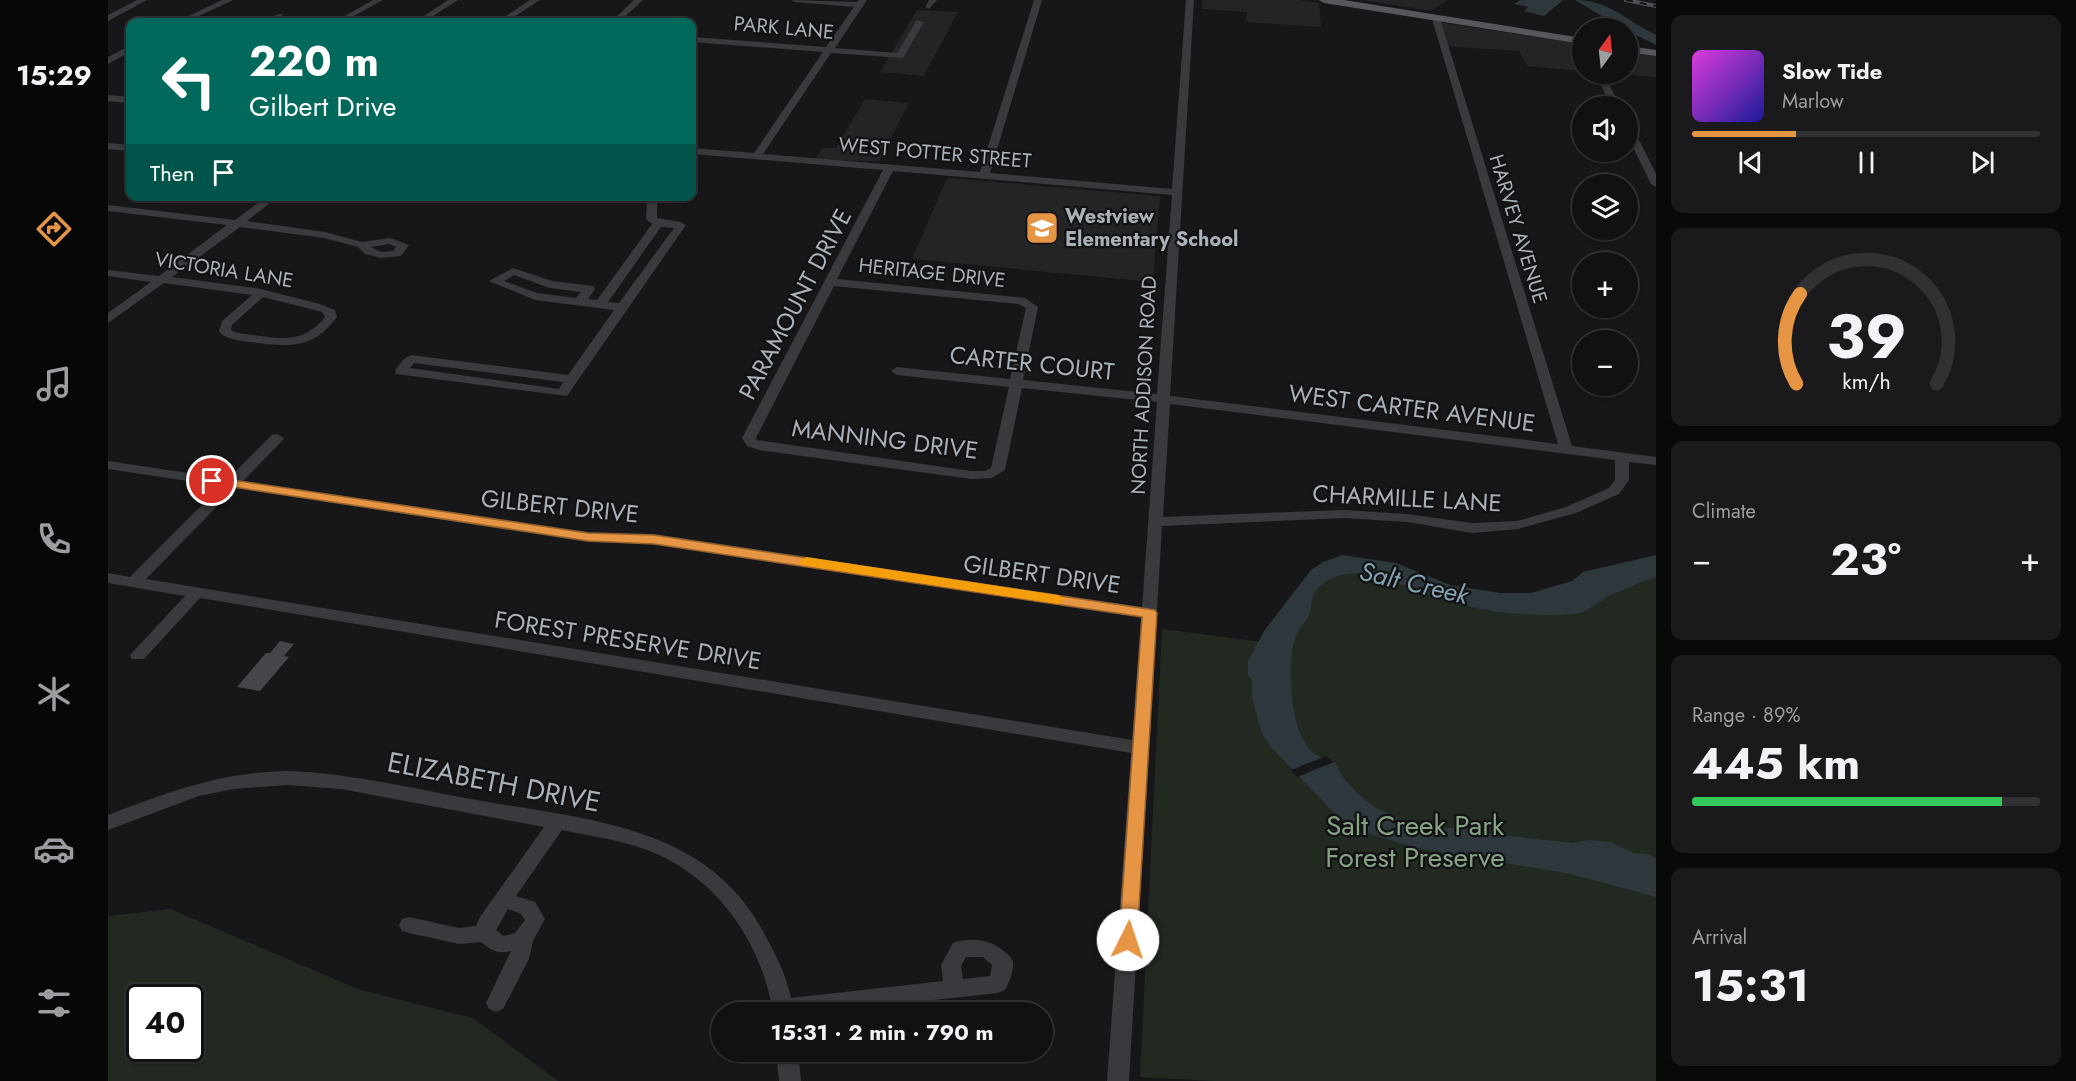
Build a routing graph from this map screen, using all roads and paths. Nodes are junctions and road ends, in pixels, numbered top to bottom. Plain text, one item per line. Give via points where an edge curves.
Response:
1 (143, 0) edge
2 (229, 0) edge
3 (379, 0) edge
4 (454, 0) edge
5 (536, 0) edge
6 (639, 0) edge
7 (795, 0) edge
8 (1038, 0) edge
9 (1190, 0) edge
10 (1324, 0) edge
11 (862, 3) edge
12 (279, 15) dead end
13 (108, 18) edge
14 (189, 18) edge
15 (271, 18) edge
16 (345, 18) edge
17 (425, 18) edge
18 (507, 18) edge
19 (619, 18) edge
20 (1439, 18) junction
21 (920, 22) dead end
22 (696, 39) edge
23 (1572, 40) edge
24 (830, 50) junction
25 (1638, 50) edge
26 (126, 51) edge
27 (1656, 53) edge
28 (110, 60) edge
29 (126, 61) edge
30 (108, 98) edge
31 (126, 100) edge
32 (108, 146) edge
33 (126, 148) edge
34 (1638, 148) edge
35 (696, 151) edge
36 (757, 156) junction
37 (890, 167) junction
38 (984, 175) junction
39 (1656, 184) edge
40 (1176, 192) junction
41 (267, 201) edge
42 (652, 201) edge
43 (108, 208) edge
44 (238, 223) junction
45 (658, 223) junction
46 (362, 245) dead end
47 (108, 273) edge
48 (161, 279) junction
49 (830, 282) junction
50 (261, 293) junction
51 (580, 301) junction
52 (600, 304) junction
53 (622, 307) junction
54 (108, 319) edge
55 (411, 359) dead end
56 (897, 371) dead end
57 (1017, 384) junction
58 (1162, 399) junction
59 (277, 438) dead end
60 (771, 447) joint
61 (1568, 451) junction
62 (1622, 457) junction
63 (1656, 462) edge
64 (108, 465) edge
65 (232, 484) junction
66 (1156, 522) junction
67 (108, 578) edge
68 (134, 582) junction
69 (196, 593) junction
70 (1149, 613) junction
71 (138, 655) dead end
72 (1141, 748) junction
73 (108, 823) edge
74 (557, 823) junction
75 (504, 900) junction
76 (409, 925) dead end
77 (485, 933) junction
78 (524, 938) junction
79 (954, 989) dead end
80 (781, 1002) edge
81 (848, 1002) edge
82 (496, 1003) dead end
83 (788, 1062) edge
84 (790, 1081) edge
85 (1118, 1081) edge

1 - 13 street
2 - 14 street
3 - 16 street
4 - 17 street
5 - 18 street
6 - 19 street
7 - 11 street
8 - 38 street
9 - 40 street, NORTH ADDISON ROAD
10 - 20 main road
11 - 24 street
12 - 15 street
20 - 23 main road
20 - 61 street, HARVEY AVENUE via 1456,88
21 - 24 street, PARK LANE via 900,56
22 - 24 street, PARK LANE
24 - 36 street
25 - 27 main road
26 - 28 street
28 - 29 street
30 - 31 street
32 - 33 street
34 - 39 street
35 - 36 street, WEST POTTER STREET
36 - 37 street, WEST POTTER STREET
37 - 38 street, WEST POTTER STREET
37 - 49 street, PARAMOUNT DRIVE
38 - 40 street, WEST POTTER STREET
40 - 58 street, NORTH ADDISON ROAD
41 - 44 street
42 - 45 street via 651,219
43 - 44 street
44 - 46 street via 325,235
44 - 48 street
45 - 52 street
45 - 53 street via 681,225
47 - 48 street, VICTORIA LANE
48 - 50 street, VICTORIA LANE
48 - 54 street
49 - 57 street, HERITAGE DRIVE via 1029,304 1032,310
49 - 60 street, PARAMOUNT DRIVE via 749,438 752,443
50 - 50 street, VICTORIA LANE via 317,306 331,313 330,318 315,334 298,342 234,336 225,331 226,324
51 - 51 street via 535,296 495,281 513,271 550,284 589,289
51 - 52 street
52 - 53 street
53 - 55 street via 562,393 401,371
56 - 57 street, CARTER COURT
57 - 58 street, CARTER COURT
57 - 60 street, MANNING DRIVE via 999,467 994,473 980,476
58 - 61 street, WEST CARTER AVENUE
58 - 66 street, NORTH ADDISON ROAD
59 - 65 street
61 - 62 street, WEST CARTER AVENUE
62 - 63 street, WEST CARTER AVENUE
62 - 66 street, CHARMILLE LANE via 1620,486 1605,497 1540,520 1502,527 1472,528 1344,514
64 - 65 street, GILBERT DRIVE
65 - 68 street
65 - 70 street, GILBERT DRIVE via 588,537 654,539
66 - 70 street, NORTH ADDISON ROAD
67 - 68 street, FOREST PRESERVE DRIVE
68 - 69 street, FOREST PRESERVE DRIVE
69 - 71 street
69 - 72 street, FOREST PRESERVE DRIVE
70 - 72 street, NORTH ADDISON ROAD
72 - 85 street, NORTH ADDISON ROAD
73 - 74 street, ELIZABETH DRIVE via 197,789 244,779 275,778 340,782
74 - 75 street
74 - 80 street, ELIZABETH DRIVE via 658,846 678,856 728,895 746,918 767,958
75 - 77 street via 487,922
75 - 78 street via 528,908 535,919
76 - 77 street via 459,936
77 - 78 street via 499,945
78 - 82 street via 519,959
79 - 81 street
83 - 84 street

